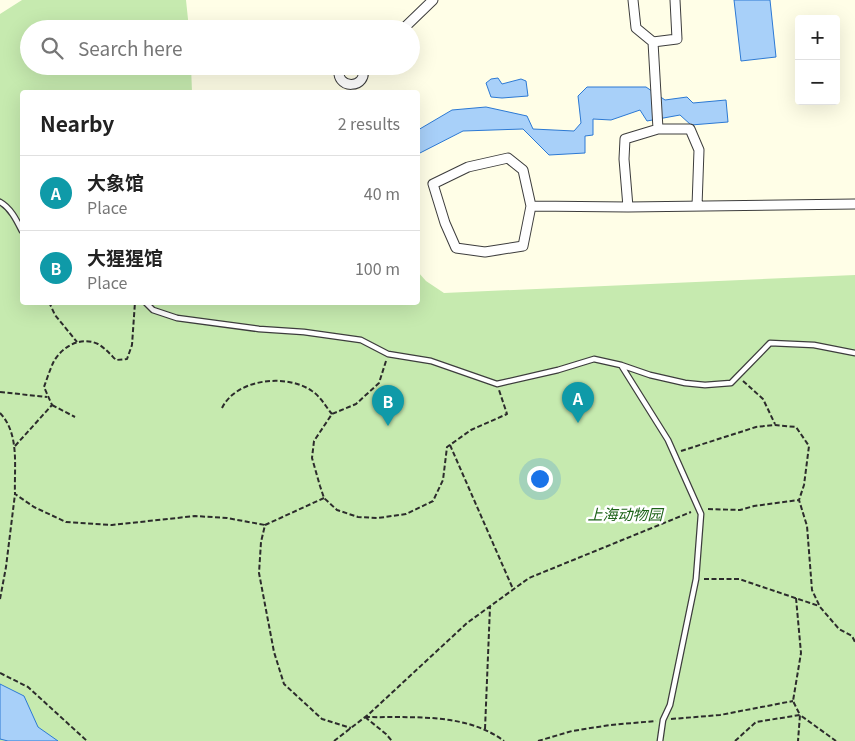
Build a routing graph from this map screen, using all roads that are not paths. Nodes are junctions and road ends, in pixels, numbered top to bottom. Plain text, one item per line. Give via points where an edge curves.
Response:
1 (433, 0) edge
2 (633, 0) edge
3 (675, 0) edge
4 (412, 20) edge
5 (653, 42) junction
6 (339, 75) edge
7 (363, 75) edge
8 (658, 129) junction
9 (0, 202) edge
10 (855, 204) edge
11 (531, 206) junction
12 (697, 206) junction
13 (628, 207) junction
14 (20, 227) edge
15 (148, 305) edge
16 (855, 353) edge
17 (621, 365) junction
18 (660, 741) edge

1 - 4 street
2 - 5 street via 636,28
3 - 5 street via 677,40
5 - 8 street
6 - 7 street via 346,84 354,85
8 - 12 street via 690,130 699,150
8 - 13 street via 625,139
9 - 14 lane via 15,216
10 - 12 street
11 - 11 street via 523,170 508,158 468,167 433,184 444,223 456,248 485,252 523,246
11 - 13 street
12 - 13 street
15 - 17 lane via 153,310 177,318 361,340 388,354 431,361 497,384 594,359
16 - 17 lane via 814,345 770,343 731,383 705,385 650,375
17 - 18 lane via 668,440 702,514 696,579

